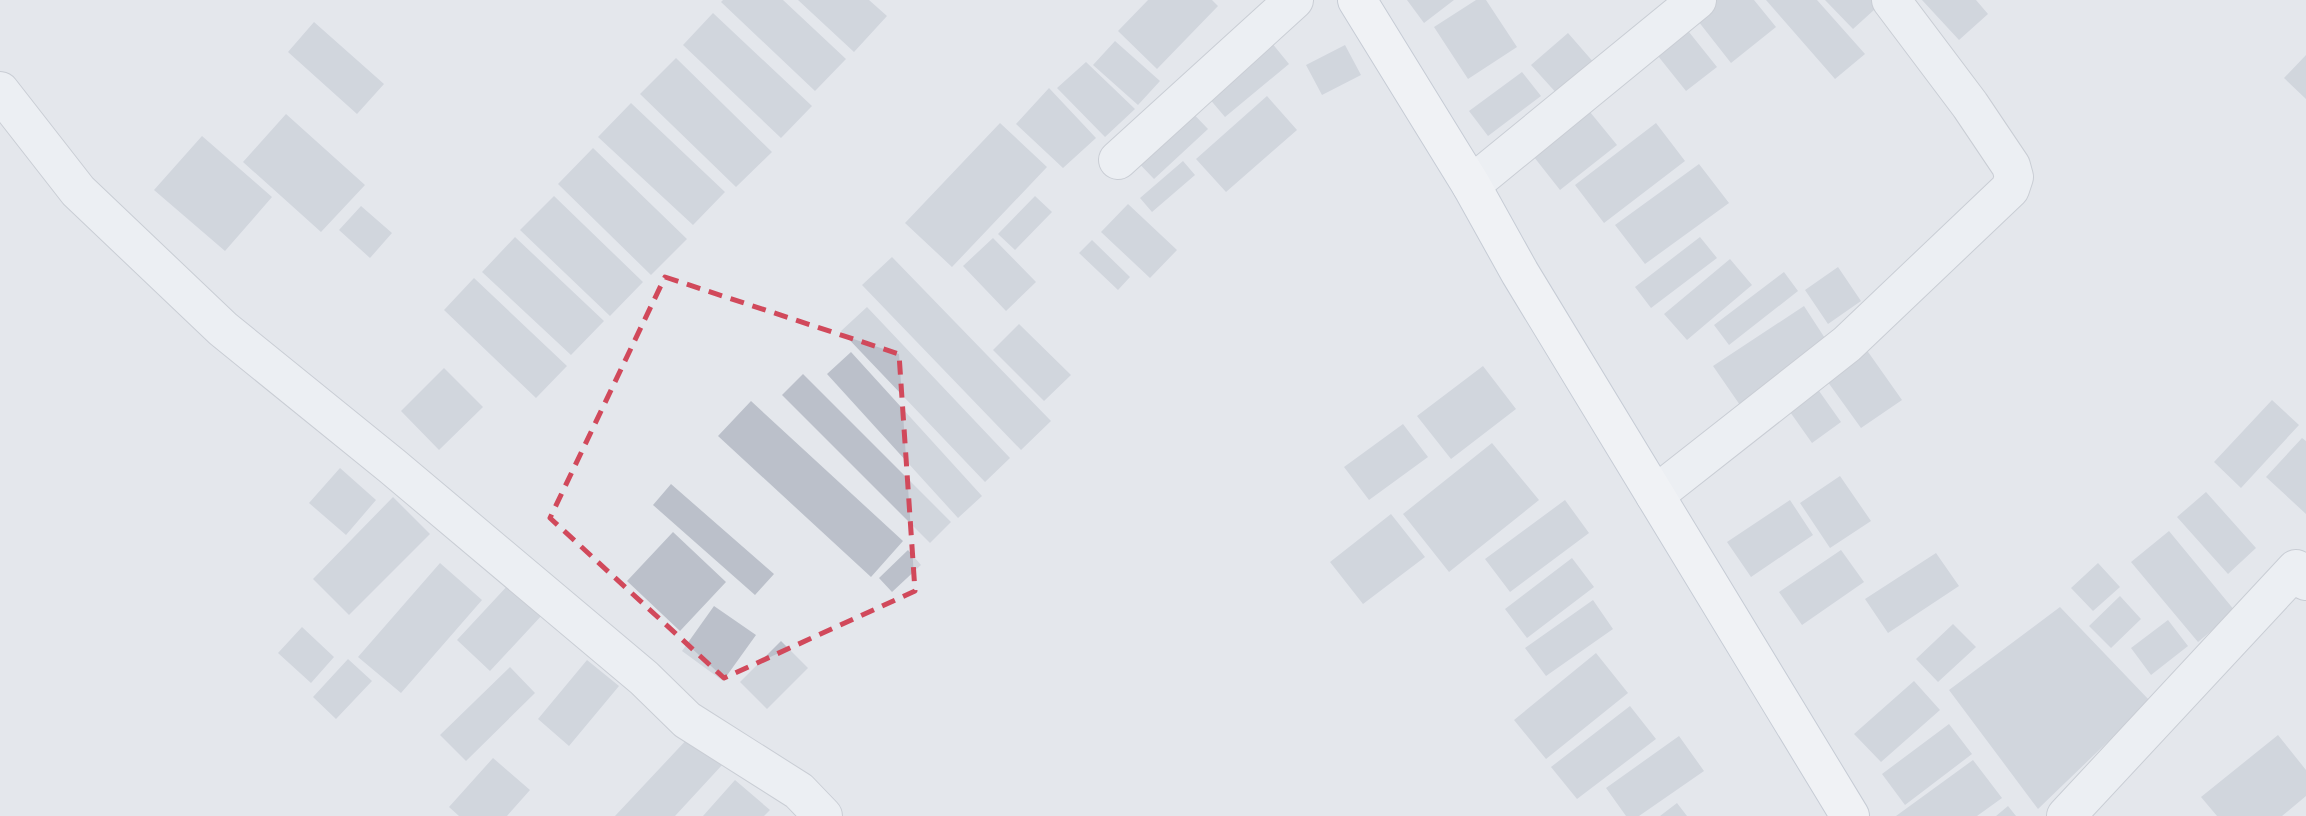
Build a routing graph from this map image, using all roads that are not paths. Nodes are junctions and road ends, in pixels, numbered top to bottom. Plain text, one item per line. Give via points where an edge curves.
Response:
1 (1294, 0) edge
2 (1357, 0) edge
3 (1696, 0) edge
4 (1891, 0) edge
5 (0, 92) edge
6 (1118, 160) dead end
7 (1471, 185) junction
8 (1655, 495) junction
9 (2303, 569) edge
10 (823, 816) edge
11 (1850, 816) edge
12 (2066, 816) edge

1 - 6 street
2 - 7 main road
3 - 7 street
4 - 8 street via 2011,166 2010,189 1847,344
5 - 10 street via 78,191 223,329 644,678 687,720 799,791
7 - 8 main road
8 - 11 main road
9 - 12 street

